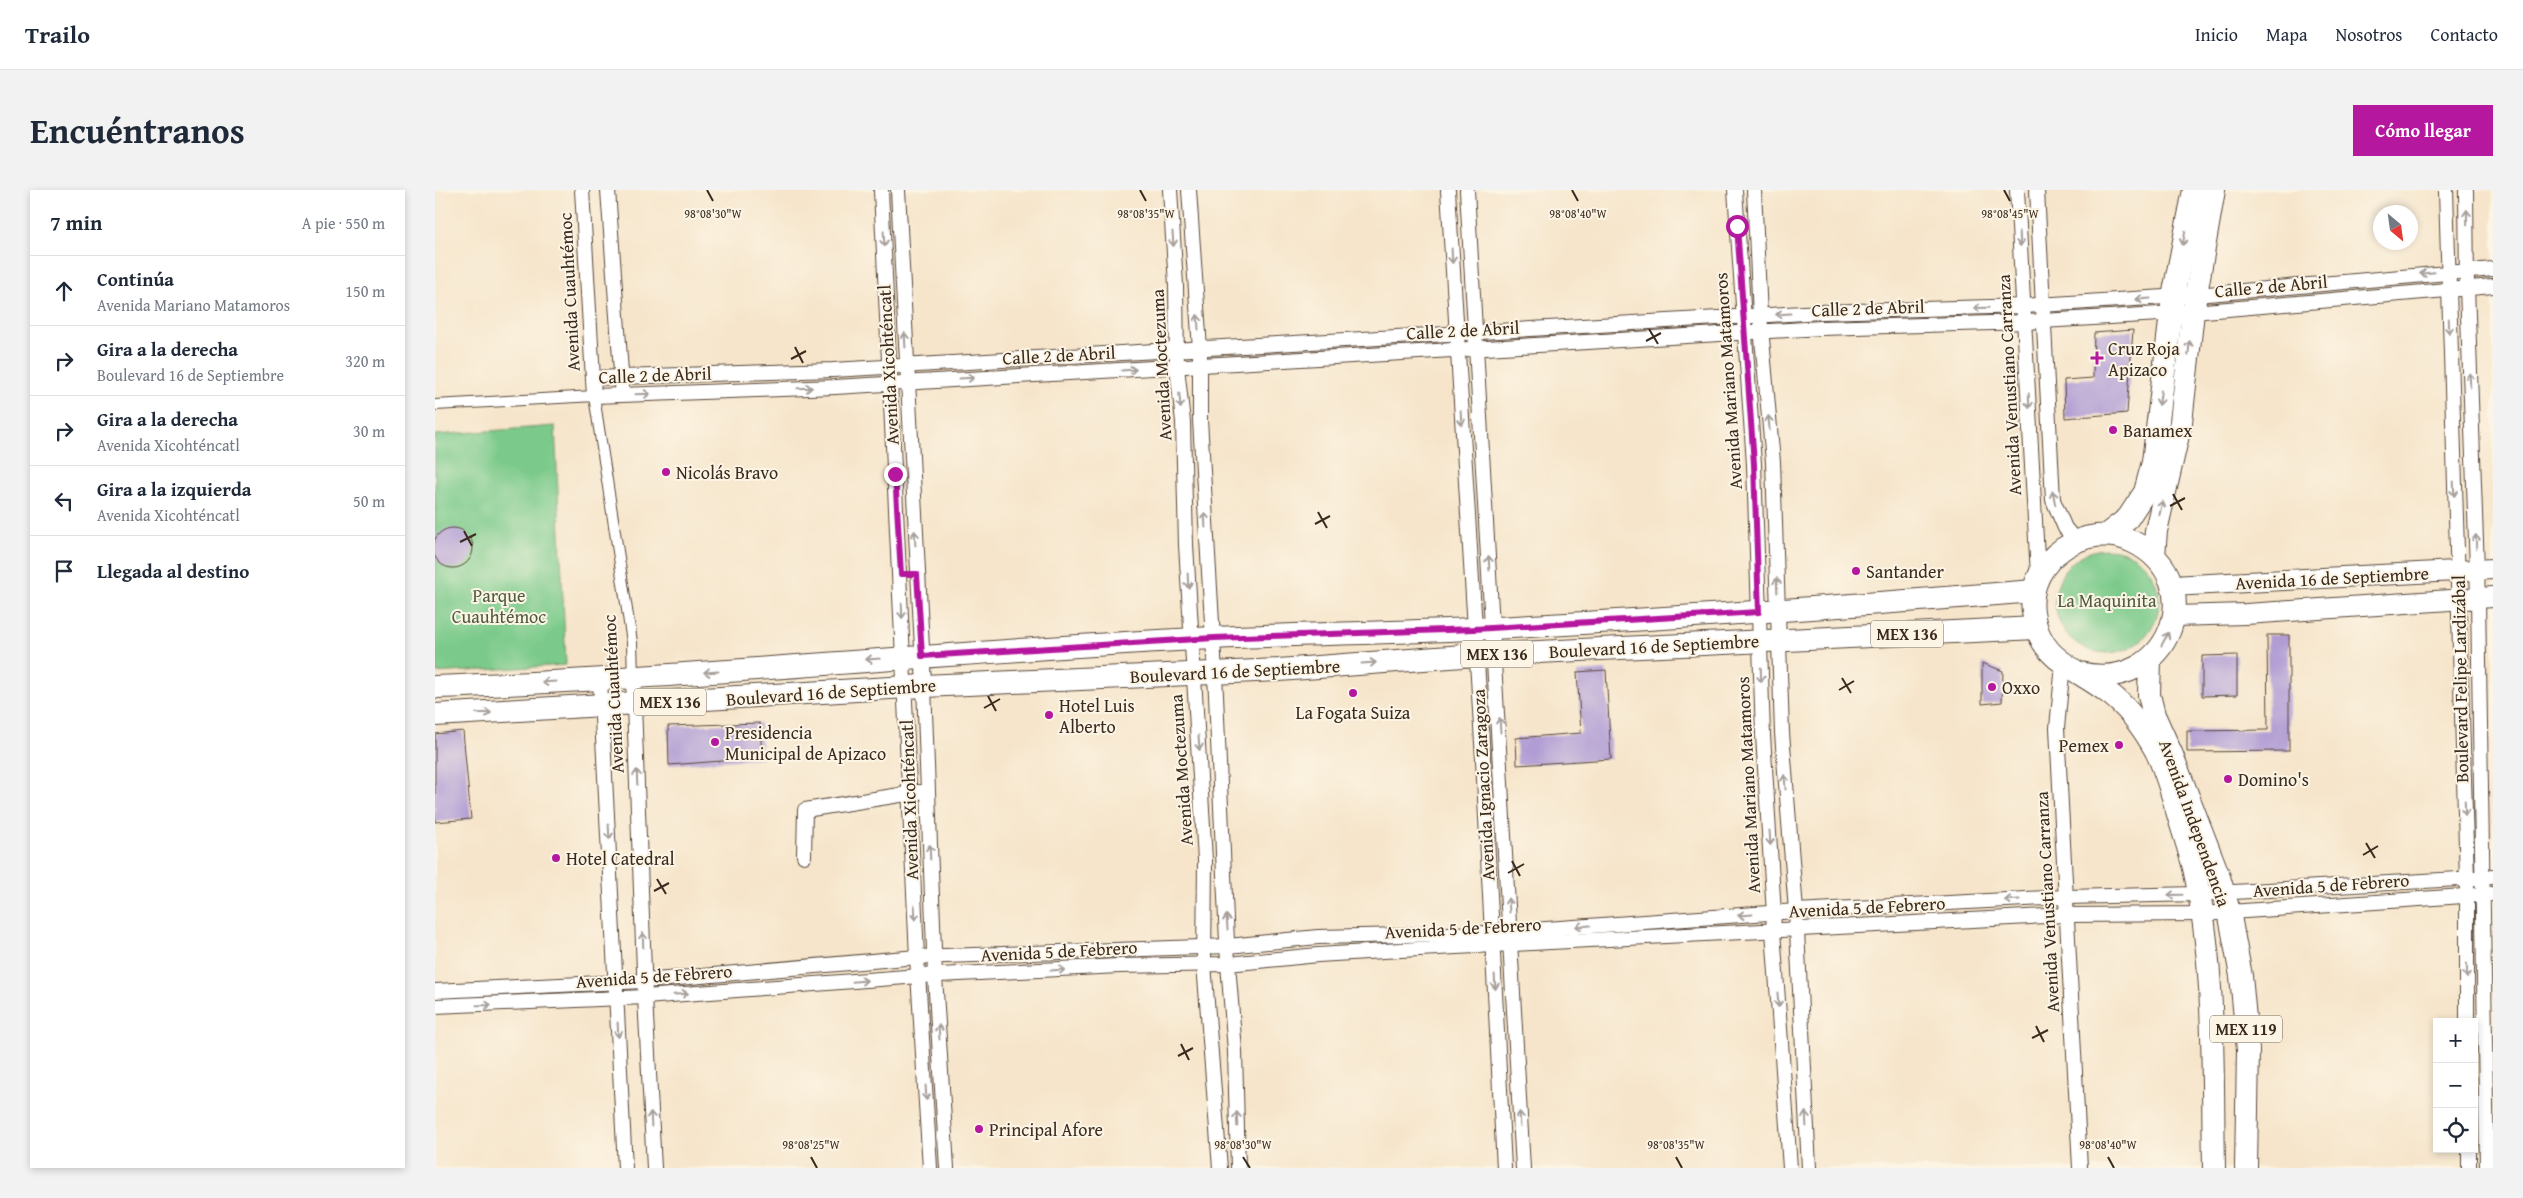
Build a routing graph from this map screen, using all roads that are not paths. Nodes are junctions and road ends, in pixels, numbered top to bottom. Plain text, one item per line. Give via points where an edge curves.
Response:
1 (582, 190) edge
2 (609, 190) edge
3 (881, 190) edge
4 (898, 190) edge
5 (1170, 190) edge
6 (1189, 190) edge
7 (1448, 190) edge
8 (1467, 190) edge
9 (1735, 190) edge
10 (1754, 190) edge
11 (2017, 190) edge
12 (2037, 190) edge
13 (2194, 190) edge
14 (2214, 190) edge
15 (2447, 190) edge
16 (2467, 190) edge
17 (1469, 218) junction
18 (1450, 221) junction
19 (1737, 226) junction
20 (1756, 226) junction
21 (2493, 268) edge
22 (2467, 270) junction
23 (2448, 271) junction
24 (886, 280) junction
25 (902, 280) junction
26 (2334, 282) junction
27 (1195, 284) junction
28 (1176, 285) junction
29 (2493, 286) edge
30 (2467, 287) junction
31 (2448, 288) junction
32 (2335, 299) junction
33 (2194, 304) junction
34 (2044, 305) junction
35 (2172, 305) junction
36 (2024, 306) junction
37 (1928, 309) junction
38 (1821, 312) junction
39 (1761, 316) junction
40 (1743, 317) junction
41 (2044, 320) junction
42 (2026, 322) junction
43 (1645, 323) junction
44 (1929, 324) junction
45 (1566, 327) junction
46 (1821, 328) junction
47 (1762, 331) junction
48 (1476, 332) junction
49 (1457, 333) junction
50 (1743, 333) junction
51 (1366, 338) junction
52 (1646, 338) junction
53 (1285, 343) junction
54 (1567, 343) junction
55 (1200, 348) junction
56 (1477, 348) junction
57 (1178, 350) junction
58 (1457, 350) junction
59 (1091, 354) junction
60 (1365, 354) junction
61 (1005, 360) junction
62 (1286, 360) junction
63 (907, 365) junction
64 (891, 366) junction
65 (1200, 366) junction
66 (1177, 368) junction
67 (833, 370) junction
68 (775, 372) junction
69 (1090, 373) junction
70 (1005, 376) junction
71 (593, 378) junction
72 (622, 378) junction
73 (891, 382) junction
74 (907, 382) junction
75 (835, 387) junction
76 (775, 389) junction
77 (622, 394) junction
78 (594, 396) junction
79 (435, 406) edge
80 (1201, 420) junction
81 (1183, 422) junction
82 (2453, 424) junction
83 (2472, 424) junction
84 (1773, 462) junction
85 (1754, 464) junction
86 (912, 473) junction
87 (895, 474) junction
88 (2106, 535) junction
89 (2076, 540) junction
90 (1206, 544) junction
91 (1186, 545) junction
92 (2154, 556) junction
93 (2485, 570) edge
94 (2457, 572) junction
95 (901, 574) junction
96 (917, 574) junction
97 (2036, 585) junction
98 (2172, 586) junction
99 (2486, 598) edge
100 (2458, 600) junction
101 (1769, 612) junction
102 (2174, 616) junction
103 (1483, 628) junction
104 (2036, 628) junction
105 (1214, 638) junction
106 (1191, 640) junction
107 (1769, 640) junction
108 (1485, 654) junction
109 (913, 656) junction
110 (2150, 660) junction
111 (2071, 669) junction
112 (1205, 673) junction
113 (633, 678) junction
114 (600, 679) junction
115 (435, 687) edge
116 (914, 687) junction
117 (634, 704) junction
118 (602, 706) junction
119 (435, 715) edge
120 (1782, 733) junction
121 (1763, 734) junction
122 (2463, 754) junction
123 (2481, 754) junction
124 (1502, 758) junction
125 (1483, 760) junction
126 (1219, 771) junction
127 (1201, 774) junction
128 (927, 792) junction
129 (910, 793) junction
130 (1505, 838) junction
131 (1486, 839) junction
132 (804, 856) dead end
133 (1223, 858) junction
134 (1205, 860) junction
135 (2488, 877) edge
136 (2467, 878) junction
137 (914, 885) junction
138 (931, 885) junction
139 (2344, 885) junction
140 (2466, 894) junction
141 (2487, 894) edge
142 (2065, 897) junction
143 (2226, 902) junction
144 (2344, 903) junction
145 (1927, 904) junction
146 (2199, 904) junction
147 (1796, 911) junction
148 (1774, 914) junction
149 (2066, 915) junction
150 (1645, 922) junction
151 (1927, 922) junction
152 (1796, 929) junction
153 (1773, 931) junction
154 (1400, 934) junction
155 (1318, 937) junction
156 (1511, 938) junction
157 (1646, 938) junction
158 (1493, 940) junction
159 (1228, 946) junction
160 (1205, 947) junction
161 (1118, 949) junction
162 (1400, 950) junction
163 (1034, 952) junction
164 (1318, 954) junction
165 (935, 957) junction
166 (917, 958) junction
167 (1204, 964) junction
168 (1228, 964) junction
169 (830, 965) junction
170 (1119, 966) junction
171 (1035, 972) junction
172 (919, 976) junction
173 (935, 976) junction
174 (644, 981) junction
175 (617, 982) junction
176 (830, 983) junction
177 (512, 988) junction
178 (441, 991) edge
179 (645, 997) junction
180 (617, 998) junction
181 (512, 1004) junction
182 (441, 1006) edge
183 (2467, 1018) edge
184 (2479, 1027) edge
185 (1213, 1051) junction
186 (1235, 1051) junction
187 (1803, 1062) junction
188 (1782, 1064) junction
189 (941, 1068) junction
190 (925, 1071) junction
191 (1238, 1142) junction
192 (1219, 1144) junction
193 (2469, 1153) edge
194 (930, 1162) edge
195 (947, 1162) edge
196 (625, 1168) edge
197 (654, 1168) edge
198 (1220, 1168) edge
199 (1238, 1168) edge
200 (1503, 1168) edge
201 (1523, 1168) edge
202 (1790, 1168) edge
203 (1809, 1168) edge
204 (2080, 1168) edge
205 (2214, 1168) edge
206 (2247, 1168) edge
207 (2469, 1168) edge
208 (2487, 1168) edge

1 - 71 street, Avenida Cuauhtémoc
2 - 72 street
3 -> 24 street, Avenida Xicohténcatl
4 - 25 street, Avenida Xicohténcatl
5 -> 28 street, Avenida Moctezuma
6 - 27 street, Avenida Moctezuma
7 - 18 street, Avenida Ignacio Zaragoza
8 - 17 street, Avenida Ignacio Zaragoza
9 - 19 street, Avenida Mariano Matamoros
10 - 20 street, Avenida Mariano Matamoros
11 -> 36 street, Avenida Venustiano Carranza
12 - 34 street
13 -> 35 main road
14 - 33 main road
15 - 23 street, Boulevard Felipe Lardizábal
22 -> 16 street, Boulevard Felipe Lardizábal
17 - 18 street
17 - 48 street, Avenida Ignacio Zaragoza
18 -> 49 street, Avenida Ignacio Zaragoza
19 - 20 street
19 - 40 street, Avenida Mariano Matamoros
20 - 39 street, Avenida Mariano Matamoros
21 - 22 street, Calle 2 de Abril
22 - 23 street, Calle 2 de Abril
22 - 30 street, Boulevard Felipe Lardizábal
23 -> 26 street, Calle 2 de Abril
23 - 31 street, Boulevard Felipe Lardizábal
24 - 25 street
24 - 64 street, Avenida Xicohténcatl
63 -> 25 street, Avenida Xicohténcatl
26 - 32 street
26 - 33 street, Calle 2 de Abril
27 - 28 street
55 -> 27 street, Avenida Moctezuma
28 - 57 street, Avenida Moctezuma
29 - 30 street, Calle 2 de Abril
30 - 31 street, Calle 2 de Abril
83 -> 30 street, Boulevard Felipe Lardizábal
31 - 32 street, Calle 2 de Abril
31 -> 82 street, Boulevard Felipe Lardizábal
32 - 33 street, Calle 2 de Abril
33 - 35 street, Calle 2 de Abril
92 -> 33 main road via 2156,531 2181,422
35 -> 34 street, Calle 2 de Abril
34 - 36 street, Calle 2 de Abril
34 - 41 street
35 - 41 street, Calle 2 de Abril
35 -> 88 main road via 2153,462 2145,492 2128,518
36 -> 37 street, Calle 2 de Abril
36 - 42 street, Avenida Venustiano Carranza
37 - 38 street, Calle 2 de Abril
37 - 44 street
38 -> 39 street, Calle 2 de Abril
38 - 46 street
39 - 40 street, Calle 2 de Abril
39 - 47 street, Avenida Mariano Matamoros
40 - 43 street, Calle 2 de Abril
40 - 50 street, Avenida Mariano Matamoros
41 - 42 street, Calle 2 de Abril
89 -> 41 street via 2065,528 2053,500
42 - 44 street, Calle 2 de Abril
42 -> 97 street, Avenida Venustiano Carranza
43 - 45 street, Calle 2 de Abril
43 - 52 street
44 - 46 street, Calle 2 de Abril
45 - 48 street, Calle 2 de Abril
45 - 54 street
46 - 47 street, Calle 2 de Abril
47 - 50 street, Calle 2 de Abril
84 -> 47 street, Avenida Mariano Matamoros
48 - 49 street, Calle 2 de Abril
48 - 56 street, Avenida Ignacio Zaragoza
49 - 51 street, Calle 2 de Abril
49 - 58 street, Avenida Ignacio Zaragoza
50 - 52 street, Calle 2 de Abril
50 - 85 street, Avenida Mariano Matamoros
51 - 53 street, Calle 2 de Abril
51 - 60 street
52 - 54 street, Calle 2 de Abril
53 - 55 street, Calle 2 de Abril
53 - 62 street
54 - 56 street, Calle 2 de Abril
55 - 57 street, Calle 2 de Abril
55 - 65 street, Avenida Moctezuma
56 - 58 street, Calle 2 de Abril
103 -> 56 street, Avenida Ignacio Zaragoza
57 - 59 street, Calle 2 de Abril
57 - 66 street, Avenida Moctezuma
58 - 60 street, Calle 2 de Abril
58 -> 103 street, Avenida Ignacio Zaragoza
59 - 61 street, Calle 2 de Abril
59 - 69 street
60 - 62 street, Calle 2 de Abril
61 - 63 street, Calle 2 de Abril
61 - 70 street
62 - 65 street, Calle 2 de Abril
63 - 64 street, Calle 2 de Abril
63 - 74 street, Avenida Xicohténcatl
64 - 67 street, Calle 2 de Abril
64 - 73 street, Avenida Xicohténcatl
65 - 66 street, Calle 2 de Abril
65 - 80 street, Avenida Moctezuma
69 -> 66 street, Calle 2 de Abril
66 -> 81 street, Avenida Moctezuma
67 - 68 street, Calle 2 de Abril
67 - 75 street
68 - 72 street, Calle 2 de Abril
68 - 76 street
69 - 70 street, Calle 2 de Abril
74 -> 70 street, Calle 2 de Abril
71 - 72 street, Calle 2 de Abril
71 - 78 street, Avenida Cuauhtémoc
72 - 77 street
73 - 74 street, Calle 2 de Abril
73 - 75 street, Calle 2 de Abril
73 - 87 street, Avenida Xicohténcatl
74 - 86 street, Avenida Xicohténcatl
76 -> 75 street, Calle 2 de Abril
77 -> 76 street, Calle 2 de Abril
77 - 78 street, Calle 2 de Abril
78 - 79 street, Calle 2 de Abril
78 - 113 street, Avenida Cuauhtémoc via 632,642
80 - 81 street
90 -> 80 street, Avenida Moctezuma
81 - 91 street, Avenida Moctezuma
82 - 83 street
82 -> 94 street, Boulevard Felipe Lardizábal
93 -> 83 street, Boulevard Felipe Lardizábal
84 - 85 street
101 -> 84 street, Avenida Mariano Matamoros
85 - 101 street, Avenida Mariano Matamoros
86 - 87 street
96 -> 86 street, Avenida Xicohténcatl
87 - 95 street, Avenida Xicohténcatl
88 - 89 main road
88 - 92 main road via 2132,541
89 - 97 main road via 2047,563
90 - 91 street
90 - 105 street, Avenida Moctezuma
91 -> 106 street, Avenida Moctezuma
92 - 98 main road
93 - 94 main road, Avenida 16 de Septiembre
93 - 99 street, Boulevard Felipe Lardizábal
94 - 98 main road, Avenida 16 de Septiembre
94 - 100 street, Boulevard Felipe Lardizábal
95 - 96 street
95 -> 109 street, Avenida Xicohténcatl
96 - 109 street, Avenida Xicohténcatl
97 - 101 main road, Boulevard 16 de Septiembre / MEX 136
97 - 104 main road via 2032,609
98 - 102 main road
99 - 100 main road, Avenida 16 de Septiembre
99 - 123 street, Boulevard Felipe Lardizábal
100 - 102 main road, Avenida 16 de Septiembre
100 - 122 street, Boulevard Felipe Lardizábal
101 - 103 main road, Boulevard 16 de Septiembre / MEX 136
101 - 107 street, Avenida Mariano Matamoros
110 -> 102 main road via 2161,647
103 - 105 main road, Boulevard 16 de Septiembre / MEX 136
103 - 108 street, Avenida Ignacio Zaragoza
104 - 107 main road, Boulevard 16 de Septiembre / MEX 136
104 - 111 main road via 2047,648
105 - 106 main road, Boulevard 16 de Septiembre / MEX 136
105 - 112 street, Avenida Moctezuma
106 - 109 main road, Boulevard 16 de Septiembre / MEX 136
106 - 112 street, Avenida Moctezuma
107 - 108 main road, Boulevard 16 de Septiembre / MEX 136
107 - 120 street, Avenida Mariano Matamoros
107 -> 121 street, Avenida Mariano Matamoros
112 -> 108 main road, Boulevard 16 de Septiembre / MEX 136
124 -> 108 street, Avenida Ignacio Zaragoza
108 - 125 street, Avenida Ignacio Zaragoza
109 -> 113 main road, Boulevard 16 de Septiembre / MEX 136
109 - 116 street, Avenida Xicohténcatl
109 - 116 street, Avenida Xicohténcatl
110 - 111 main road via 2109,677
110 - 143 main road, Avenida Independencia / MEX 119 via 2149,695 2154,716 2190,801
111 - 142 street, Avenida Venustiano Carranza via 2057,728
111 - 146 main road, Avenida Independencia / MEX 119 via 2108,692 2129,711 2158,755 2194,869
112 - 116 main road, Boulevard 16 de Septiembre / MEX 136
112 - 126 street, Avenida Moctezuma
112 -> 127 street, Avenida Moctezuma
113 - 114 main road, Boulevard 16 de Septiembre / MEX 136
113 - 117 street, Avenida Cuauhtémoc
114 -> 115 main road, Boulevard 16 de Septiembre / MEX 136
114 - 118 street, Avenida Cuauhtémoc
116 - 117 main road, Boulevard 16 de Septiembre / MEX 136
116 - 128 street, Avenida Xicohténcatl
116 - 129 street, Avenida Xicohténcatl
117 - 118 main road, Boulevard 16 de Septiembre / MEX 136
174 -> 117 street, Avenida Cuauhtémoc
119 -> 118 main road, Boulevard 16 de Septiembre / MEX 136
118 -> 175 street, Avenida Cuauhtémoc
120 - 121 street
147 -> 120 street, Avenida Mariano Matamoros
121 -> 148 street, Avenida Mariano Matamoros
122 - 123 street
122 -> 136 street, Boulevard Felipe Lardizábal
123 - 135 street, Boulevard Felipe Lardizábal
124 - 125 street
124 - 130 street, Avenida Ignacio Zaragoza
125 - 131 street, Avenida Ignacio Zaragoza
126 - 127 street
126 - 133 street, Avenida Moctezuma
127 - 134 street, Avenida Moctezuma
128 - 129 street
138 -> 128 street, Avenida Xicohténcatl
129 - 132 street via 805,810
129 - 137 street, Avenida Xicohténcatl
130 - 131 street
156 -> 130 street, Avenida Ignacio Zaragoza
131 - 158 street, Avenida Ignacio Zaragoza
133 - 134 street
159 -> 133 street, Avenida Moctezuma
134 - 160 street, Avenida Moctezuma
135 - 136 street, Avenida 5 de Febrero
135 - 141 street, Boulevard Felipe Lardizábal
136 - 139 street, Avenida 5 de Febrero
136 - 140 street, Boulevard Felipe Lardizábal
137 - 138 street
137 -> 166 street, Avenida Xicohténcatl
138 - 165 street, Avenida Xicohténcatl
139 - 143 street, Avenida 5 de Febrero
139 - 144 street
140 - 141 street, Avenida 5 de Febrero
140 - 144 street, Avenida 5 de Febrero
140 -> 183 street, Boulevard Felipe Lardizábal
141 - 184 street, Boulevard Felipe Lardizábal
142 -> 145 street, Avenida 5 de Febrero
146 -> 142 street, Avenida 5 de Febrero
142 - 149 street, Avenida Venustiano Carranza
143 - 144 street, Avenida 5 de Febrero
143 - 146 street, Avenida 5 de Febrero
143 - 146 street, Avenida 5 de Febrero
143 - 206 main road, Avenida Independencia / MEX 119 via 2241,976 2248,1050
145 - 147 street, Avenida 5 de Febrero
145 - 151 street
146 - 149 street, Avenida 5 de Febrero
146 - 205 main road, Avenida Independencia / MEX 119 via 2210,991
147 - 148 street, Avenida 5 de Febrero
147 - 152 street, Avenida Mariano Matamoros
148 -> 150 street, Avenida 5 de Febrero
148 - 153 street, Avenida Mariano Matamoros
149 - 151 street, Avenida 5 de Febrero
149 - 204 street, Avenida Venustiano Carranza
150 -> 156 street, Avenida 5 de Febrero
150 - 157 street
151 - 152 street, Avenida 5 de Febrero
152 - 153 street, Avenida 5 de Febrero
152 - 187 street, Avenida Mariano Matamoros
153 - 157 street, Avenida 5 de Febrero
153 -> 188 street, Avenida Mariano Matamoros
154 - 155 street, Avenida 5 de Febrero
154 - 158 street, Avenida 5 de Febrero
154 - 162 street
155 - 159 street, Avenida 5 de Febrero
155 - 164 street
156 - 157 street, Avenida 5 de Febrero
156 - 158 street, Avenida 5 de Febrero
201 -> 156 street, Avenida Ignacio Zaragoza
158 - 162 street, Avenida 5 de Febrero
158 -> 200 street, Avenida Ignacio Zaragoza
159 - 160 street, Avenida 5 de Febrero
159 - 168 street, Avenida Moctezuma
160 - 161 street, Avenida 5 de Febrero
160 - 167 street, Avenida Moctezuma
161 - 163 street, Avenida 5 de Febrero
161 - 170 street
162 - 164 street, Avenida 5 de Febrero
163 - 165 street, Avenida 5 de Febrero
163 - 171 street
164 - 168 street, Avenida 5 de Febrero
165 - 166 street, Avenida 5 de Febrero
165 - 173 street, Avenida Xicohténcatl
166 - 169 street, Avenida 5 de Febrero
166 - 172 street, Avenida Xicohténcatl
167 - 168 street, Avenida 5 de Febrero
167 - 170 street, Avenida 5 de Febrero
167 - 185 street, Avenida Moctezuma
168 - 186 street, Avenida Moctezuma
169 - 174 street, Avenida 5 de Febrero
169 - 176 street
171 -> 170 street, Avenida 5 de Febrero
171 - 173 street, Avenida 5 de Febrero
172 - 173 street, Avenida 5 de Febrero
176 -> 172 street, Avenida 5 de Febrero
172 - 190 street, Avenida Xicohténcatl
189 -> 173 street, Avenida Xicohténcatl
174 - 175 street, Avenida 5 de Febrero
174 - 179 street, Avenida Cuauhtémoc
175 - 177 street, Avenida 5 de Febrero
175 - 180 street, Avenida Cuauhtémoc
179 -> 176 street, Avenida 5 de Febrero
177 - 178 street, Avenida 5 de Febrero
177 - 181 street
178 - 182 street
179 - 180 street, Avenida 5 de Febrero
197 -> 179 street, Avenida Cuauhtémoc
180 - 181 street, Avenida 5 de Febrero
180 -> 196 street, Avenida Cuauhtémoc
182 -> 181 street, Avenida 5 de Febrero
184 - 208 street, Boulevard Felipe Lardizábal
185 - 186 street
185 - 192 street, Avenida Moctezuma
191 -> 186 street, Avenida Moctezuma
187 - 188 street
203 -> 187 street, Avenida Mariano Matamoros
188 - 202 street, Avenida Mariano Matamoros
189 - 190 street
189 - 195 street, Avenida Xicohténcatl
190 -> 194 street, Avenida Xicohténcatl
191 - 192 street
191 - 199 street, Avenida Moctezuma
192 - 198 street, Avenida Moctezuma
193 - 207 street
194 - 195 street

